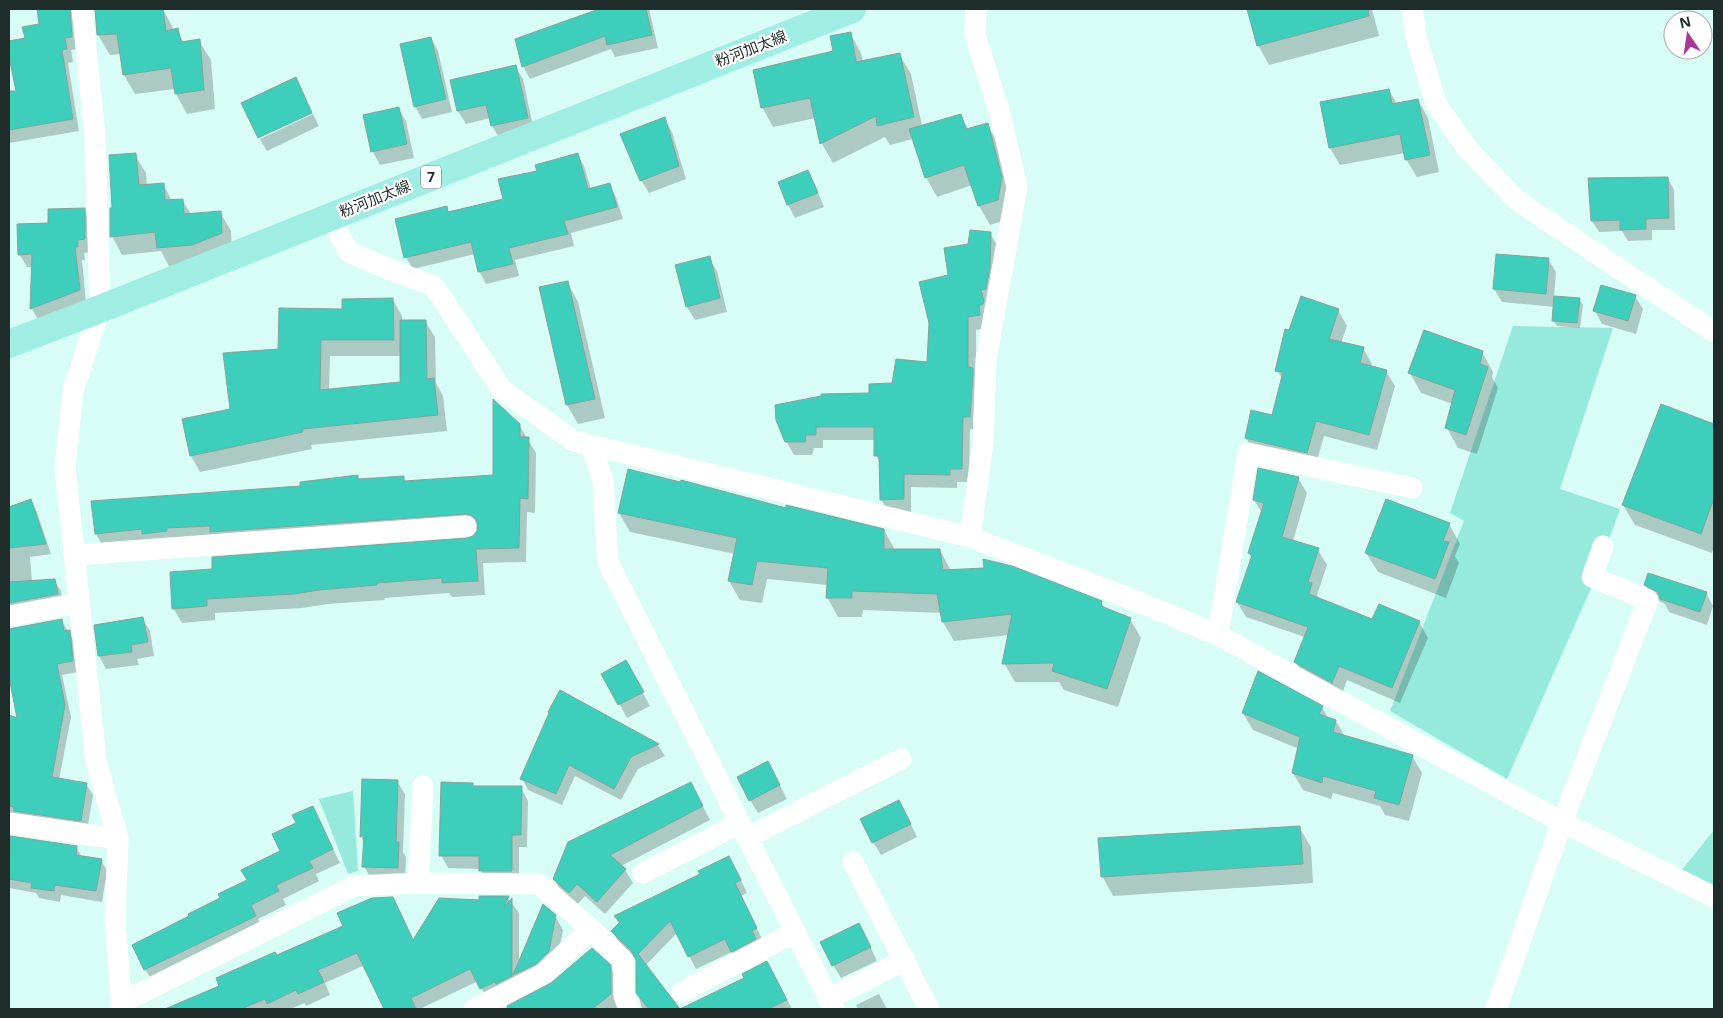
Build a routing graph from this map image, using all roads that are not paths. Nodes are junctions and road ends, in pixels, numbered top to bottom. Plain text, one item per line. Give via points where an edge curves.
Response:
1 (82, 9) edge
2 (852, 9) edge
3 (976, 9) edge
4 (1412, 9) edge
5 (330, 218) junction
6 (100, 309) junction
7 (1714, 332) edge
8 (9, 344) edge
9 (591, 446) junction
10 (1412, 488) dead end
11 (466, 526) dead end
12 (970, 537) junction
13 (1603, 546) dead end
14 (76, 555) junction
15 (79, 603) junction
16 (9, 616) edge
17 (1218, 635) junction
18 (901, 759) dead end
19 (423, 786) dead end
20 (1562, 822) junction
21 (9, 823) edge
22 (744, 830) junction
23 (118, 839) junction
24 (853, 862) dead end
25 (643, 873) dead end
26 (418, 883) junction
27 (1714, 898) edge
28 (591, 929) junction
29 (795, 932) junction
30 (905, 960) junction
31 (682, 992) dead end
32 (831, 1004) edge
33 (121, 1006) edge
34 (474, 1009) edge
35 (629, 1009) edge
36 (929, 1009) edge
37 (1496, 1009) edge

1 - 6 street via 95,136
2 - 5 main road, 粉河加太線 / 7
3 - 12 street via 975,34 1000,114 1017,187 986,359 983,442
4 - 7 street via 1416,36 1436,104 1469,151 1518,201
5 - 6 main road, 粉河加太線 / 7
5 - 9 street via 349,252 434,286 502,390 574,441
6 - 8 main road, 粉河加太線 / 7
6 - 14 street via 73,391 65,467
9 - 12 street
9 - 22 street via 603,480 608,562
10 - 17 street via 1248,454
11 - 14 street
12 - 17 street
13 - 20 street via 1592,577 1648,600
14 - 15 street
15 - 16 street
15 - 23 street via 96,761
17 - 20 street
18 - 22 street
19 - 26 street
20 - 27 street
20 - 37 street
21 - 23 street
22 - 25 street
22 - 29 street
23 - 33 street via 115,920
24 - 30 street
26 - 28 street via 539,884
26 - 33 street via 354,886
28 - 34 street via 543,974
28 - 35 street via 623,960 624,996
29 - 31 street
29 - 32 street
30 - 32 street
30 - 36 street

